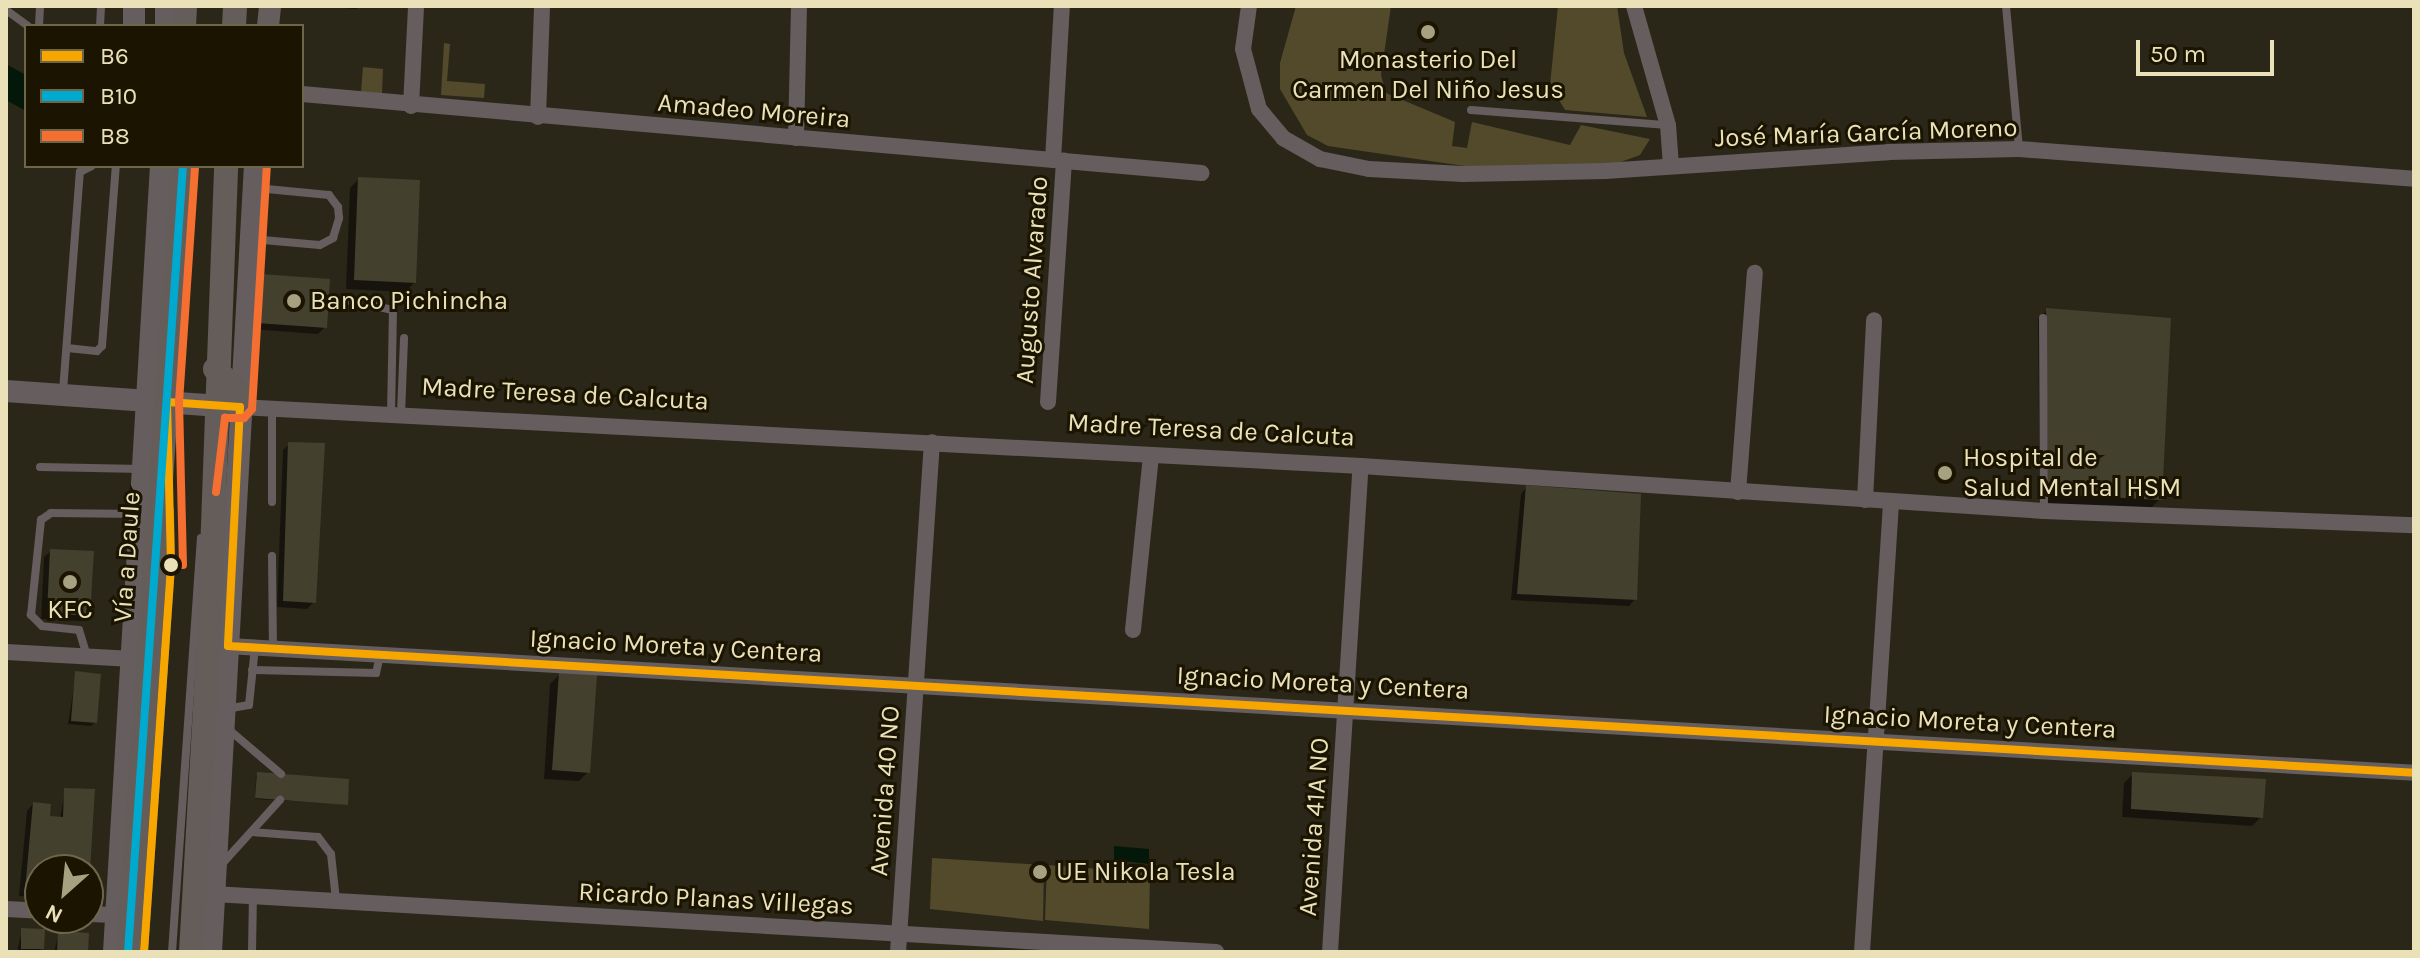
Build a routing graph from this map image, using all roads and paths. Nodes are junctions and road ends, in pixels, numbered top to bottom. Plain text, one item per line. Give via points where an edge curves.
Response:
1 (416, 6) edge
2 (542, 6) edge
3 (799, 6) edge
4 (1062, 6) edge
5 (1249, 6) edge
6 (1634, 6) edge
7 (2006, 6) edge
8 (6, 10) edge
9 (25, 24) edge
10 (304, 94) edge
11 (411, 106) junction
12 (1471, 110) dead end
13 (538, 117) junction
14 (1668, 125) junction
15 (796, 138) junction
16 (2019, 149) junction
17 (1059, 161) junction
18 (1671, 166) junction
19 (88, 168) edge
20 (116, 168) edge
21 (161, 168) edge
22 (183, 168) edge
23 (226, 168) edge
24 (1202, 173) dead end
25 (254, 177) edge
26 (2414, 179) edge
27 (250, 238) junction
28 (1755, 273) dead end
29 (342, 299) dead end
30 (2043, 318) dead end
31 (1874, 320) dead end
32 (404, 338) dead end
33 (67, 348) junction
34 (215, 369) junction
35 (6, 391) edge
36 (63, 395) junction
37 (240, 400) junction
38 (157, 401) junction
39 (1048, 402) dead end
40 (215, 406) junction
41 (272, 409) junction
42 (396, 414) junction
43 (932, 442) junction
44 (1151, 455) junction
45 (1361, 466) junction
46 (40, 467) dead end
47 (143, 469) junction
48 (1738, 492) junction
49 (1865, 500) junction
50 (272, 502) dead end
51 (1891, 502) junction
52 (2044, 511) junction
53 (140, 514) junction
54 (2414, 525) edge
55 (272, 556) dead end
56 (1133, 630) dead end
57 (228, 646) junction
58 (255, 647) junction
59 (273, 648) junction
60 (6, 652) edge
61 (380, 654) junction
62 (87, 657) junction
63 (133, 659) junction
64 (252, 670) junction
65 (916, 683) junction
66 (1345, 709) junction
67 (224, 717) junction
68 (1876, 740) junction
69 (126, 767) junction
70 (2414, 773) edge
71 (281, 774) dead end
72 (138, 791) junction
73 (280, 800) dead end
74 (252, 832) junction
75 (215, 871) junction
76 (214, 894) junction
77 (253, 897) junction
78 (336, 901) junction
79 (104, 915) edge
80 (116, 915) junction
81 (899, 933) junction
82 (114, 952) edge
83 (128, 952) edge
84 (144, 952) edge
85 (172, 952) edge
86 (191, 952) edge
87 (211, 952) edge
88 (252, 952) edge
89 (898, 952) edge
90 (1216, 952) edge
91 (1330, 952) edge
92 (1862, 952) edge

1 - 11 street
2 - 13 street
3 - 15 street
4 - 17 street, Augusto Alvarado
5 - 18 street, José María García Moreno via 1243,49 1259,109 1283,138 1320,159 1369,169 1463,174
6 - 14 street
7 - 16 lane
8 - 9 lane
10 - 11 street, Amadeo Moreira
11 - 13 street, Amadeo Moreira
12 - 14 lane
13 - 15 street, Amadeo Moreira
14 - 18 street
15 - 17 street, Amadeo Moreira
16 - 18 street, José María García Moreno
16 - 26 street, José María García Moreno
17 - 24 street, Amadeo Moreira
17 - 39 street, Augusto Alvarado
19 - 33 lane via 80,172
20 - 33 lane via 102,346 97,351
21 - 38 main road, Vía a Daule
22 - 38 main road, Vía a Daule
23 - 34 main road
25 - 27 main road
25 - 27 lane via 329,195 339,218 329,243
27 - 37 main road
28 - 48 street
29 - 42 lane via 393,310
30 - 52 lane
31 - 49 street
32 - 42 lane
33 - 36 lane
34 - 37 main road
34 - 40 main road
35 - 36 main road, Madre Teresa de Calcuta
36 - 38 main road, Madre Teresa de Calcuta
37 - 40 main road, Madre Teresa de Calcuta
37 - 41 street, Madre Teresa de Calcuta
37 - 57 main road
38 - 40 main road, Madre Teresa de Calcuta
38 - 47 main road, Vía a Daule
38 - 72 main road, Vía a Daule
38 - 84 lane via 171,565
40 - 85 lane via 204,490
40 - 86 main road via 208,661
41 - 42 street, Madre Teresa de Calcuta
41 - 50 lane
42 - 43 street, Madre Teresa de Calcuta
43 - 44 street, Madre Teresa de Calcuta
43 - 65 street, Avenida 40 NO
44 - 45 street, Madre Teresa de Calcuta
44 - 56 street
45 - 48 street, Madre Teresa de Calcuta
45 - 66 street, Avenida 41A NO
46 - 47 lane
47 - 53 main road, Vía a Daule
48 - 49 street, Madre Teresa de Calcuta
49 - 51 street, Madre Teresa de Calcuta
51 - 52 street, Madre Teresa de Calcuta
51 - 68 street
52 - 54 street, Madre Teresa de Calcuta
53 - 62 lane via 51,513 41,520 31,615 42,626 79,630
53 - 63 main road, Vía a Daule
55 - 59 lane
57 - 58 street, Ignacio Moreta y Centera
57 - 67 main road
58 - 59 street, Ignacio Moreta y Centera
58 - 64 lane
59 - 61 street, Ignacio Moreta y Centera
60 - 62 street
61 - 64 lane via 376,673
61 - 65 street, Ignacio Moreta y Centera
62 - 63 street
63 - 69 main road, Vía a Daule
64 - 67 lane via 249,705
65 - 66 street, Ignacio Moreta y Centera
65 - 81 street, Avenida 40 NO
66 - 68 street, Ignacio Moreta y Centera
66 - 91 street, Avenida 41A NO
67 - 71 lane
67 - 75 main road
68 - 70 street, Ignacio Moreta y Centera
68 - 92 street
69 - 72 main road
69 - 80 main road, Vía a Daule
72 - 83 main road, Vía a Daule
73 - 74 lane
74 - 75 lane
74 - 78 lane via 318,837 331,854
75 - 76 main road
76 - 77 street, Ricardo Planas Villegas
76 - 87 main road
77 - 78 street, Ricardo Planas Villegas
77 - 88 lane
78 - 81 street, Ricardo Planas Villegas
79 - 80 street
80 - 82 main road, Vía a Daule
81 - 89 street, Avenida 40 NO
81 - 90 street, Ricardo Planas Villegas

